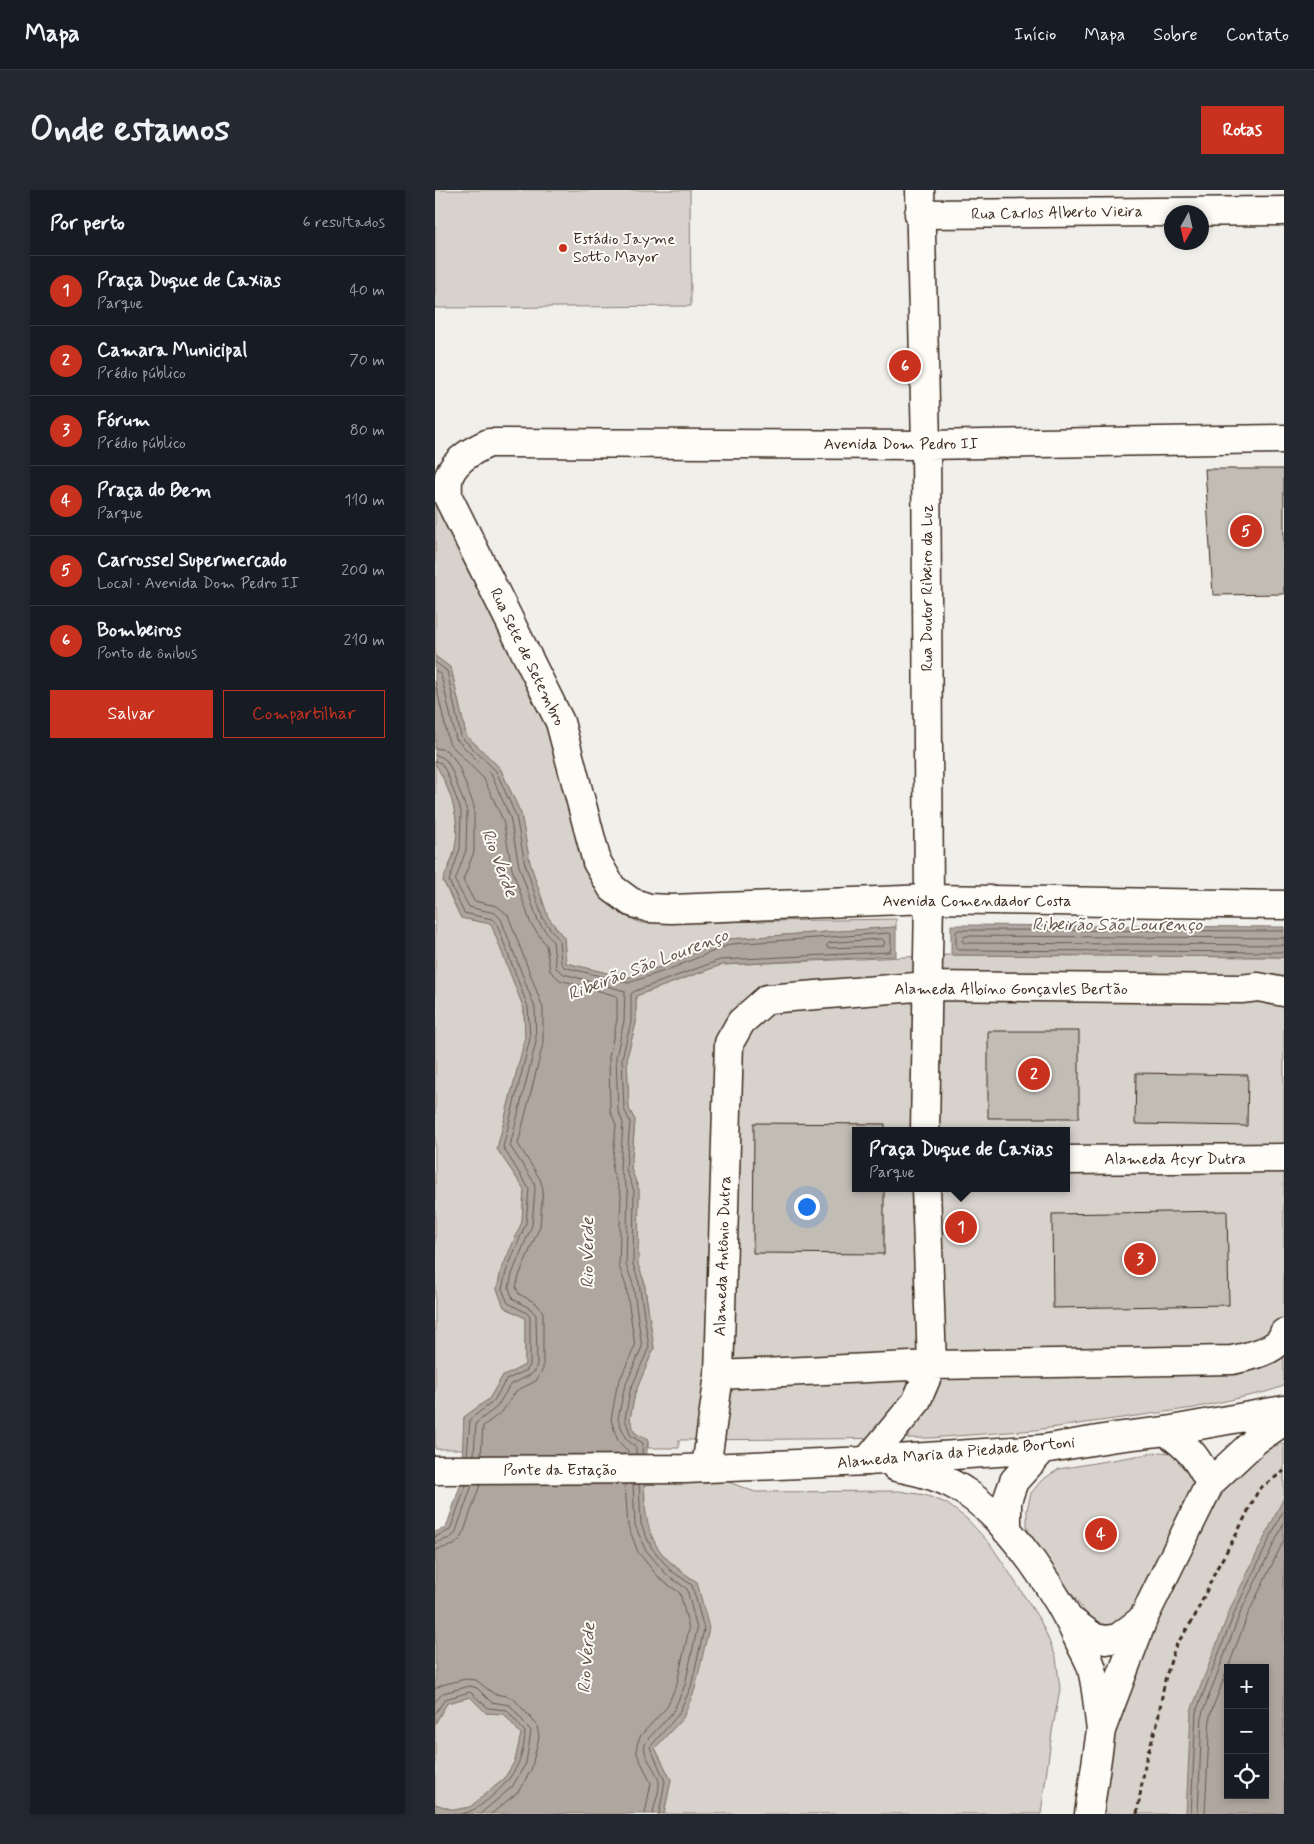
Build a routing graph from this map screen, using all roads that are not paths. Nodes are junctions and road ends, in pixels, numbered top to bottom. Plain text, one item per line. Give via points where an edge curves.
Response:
1 (920, 202) edge
2 (1284, 211) edge
3 (1284, 439) edge
4 (517, 443) joint
5 (926, 445) junction
6 (929, 899) junction
7 (1284, 906) edge
8 (671, 909) joint
9 (929, 986) junction
10 (1284, 992) edge
11 (729, 1043) joint
12 (925, 1127) edge
13 (1284, 1158) edge
14 (1070, 1160) edge
15 (926, 1192) edge
16 (1284, 1333) edge
17 (932, 1365) junction
18 (719, 1376) junction
19 (1284, 1410) edge
20 (1284, 1421) edge
21 (1165, 1431) junction
22 (1043, 1449) junction
23 (867, 1461) junction
24 (696, 1469) junction
25 (435, 1470) edge
26 (1210, 1483) junction
27 (1007, 1531) junction
28 (1143, 1619) junction
29 (1070, 1620) junction
30 (1101, 1730) junction
31 (1089, 1814) edge

1 - 2 street, Rua Carlos Alberto Vieira
1 - 5 street, Rua Doutor Ribeiro da Luz
3 - 5 street, Avenida Dom Pedro II
4 - 5 street, Avenida Dom Pedro II
4 - 8 street, Rua Sete de Setembro via 489,443 469,452 449,477 448,497 560,722 597,862 612,888 631,902 649,908
5 - 6 street, Rua Doutor Ribeiro da Luz
6 - 7 street, Avenida Comendador Costa
6 - 8 street, Avenida Comendador Costa
6 - 9 street, Rua Doutor Ribeiro da Luz
9 - 10 street, Alameda Albino Gonçavles Bertão via 1241,990 1258,987
9 - 11 street, Alameda Albino Gonçavles Bertão via 767,999 741,1022
9 - 12 street, Rua Doutor Ribeiro da Luz
11 - 18 street, Alameda Antônio Dutra
13 - 14 street, Alameda Acyr Dutra
15 - 17 street
16 - 17 street via 1283,1338 1263,1353 1232,1360
17 - 18 street
17 - 23 street via 916,1402
18 - 24 street, Alameda Antônio Dutra
19 - 21 street, Alameda Maria da Piedade Bortoni
20 - 26 street via 1256,1440
21 - 22 street, Alameda Maria da Piedade Bortoni
21 - 26 street via 1189,1448
22 - 23 street, Alameda Maria da Piedade Bortoni
22 - 27 street via 1014,1480 1007,1501
23 - 24 street, Alameda Maria da Piedade Bortoni
23 - 27 street via 920,1472 948,1482 991,1512
24 - 25 street, Ponte da Estação
26 - 28 street
27 - 29 street via 1037,1568
28 - 29 street via 1118,1638 1106,1640 1095,1638
28 - 30 street
29 - 30 street via 1092,1668
30 - 31 street

